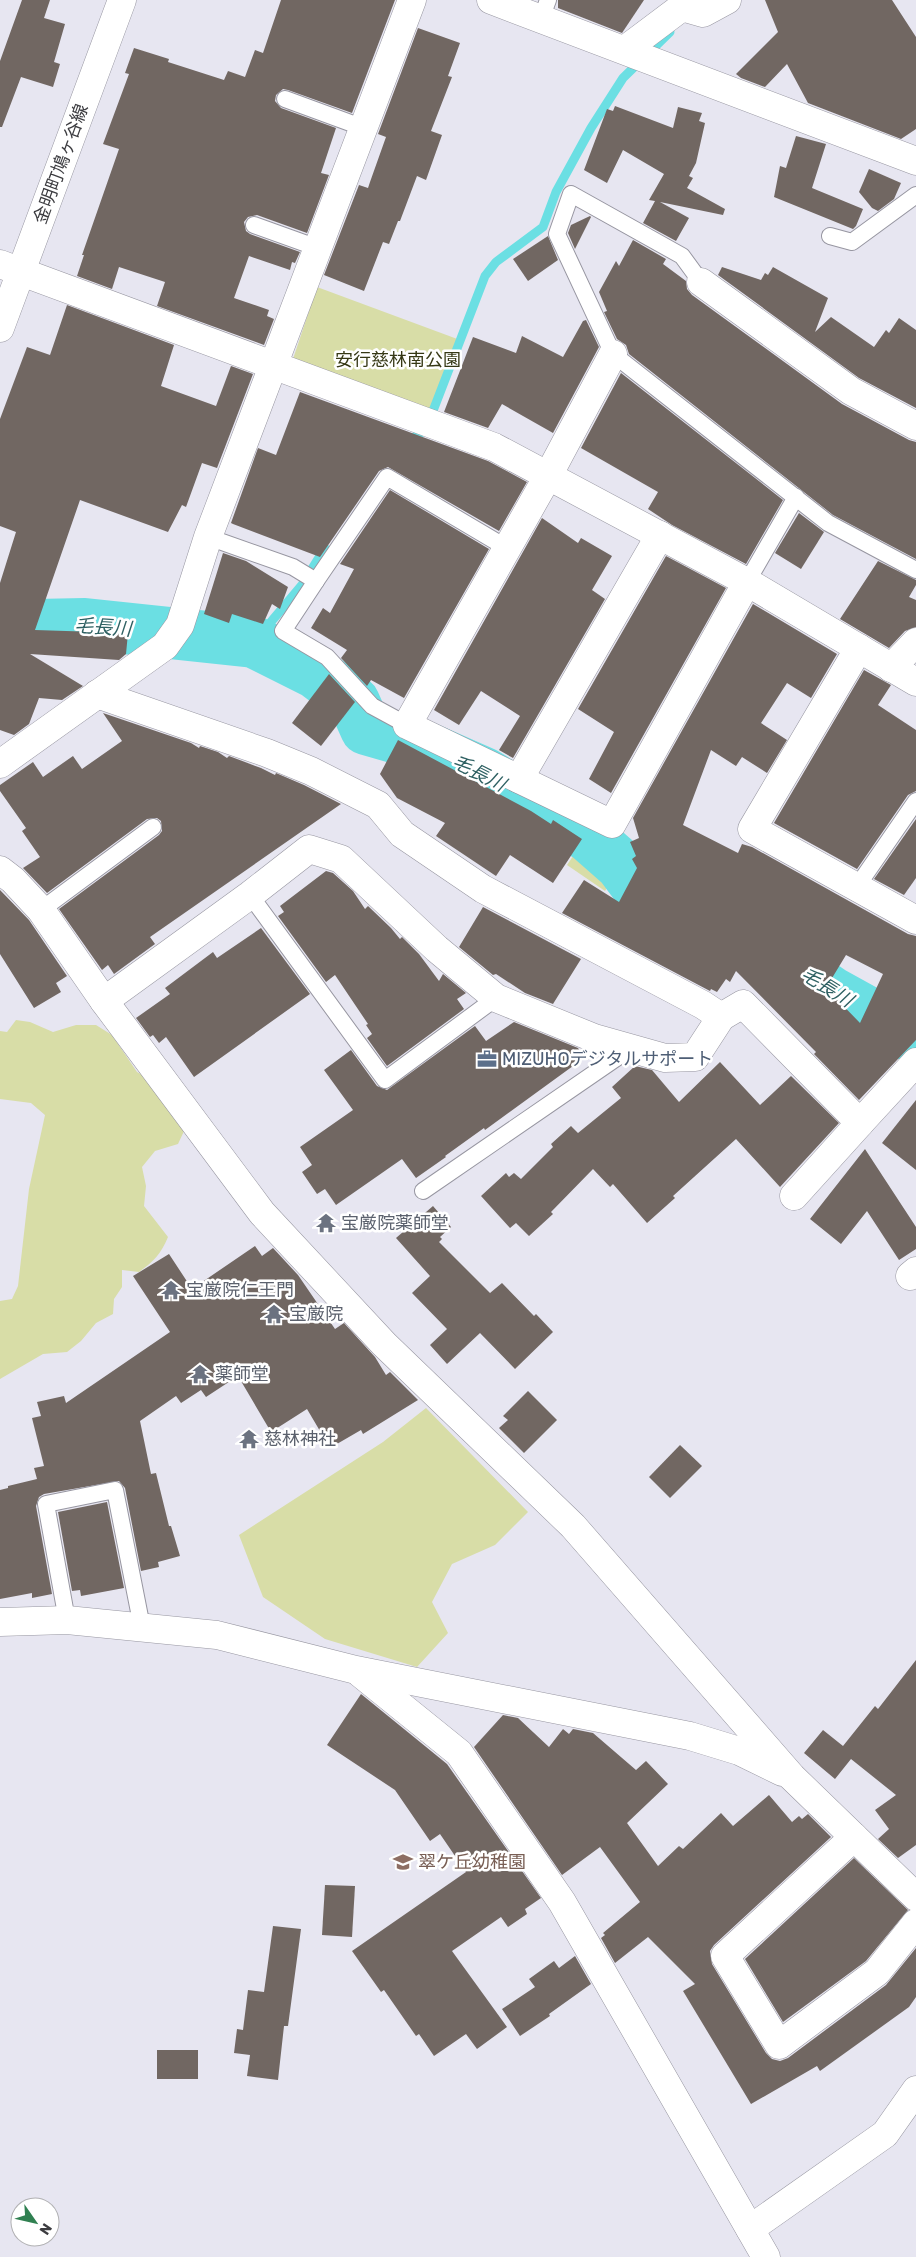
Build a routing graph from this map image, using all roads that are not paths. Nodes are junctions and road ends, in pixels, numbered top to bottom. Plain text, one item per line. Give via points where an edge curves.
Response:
1 (122, 0) edge
2 (412, 0) edge
3 (491, 0) edge
4 (727, 0) edge
5 (684, 4) edge
6 (545, 9) edge
7 (626, 50) junction
8 (285, 99) dead end
9 (364, 128) junction
10 (916, 161) edge
11 (916, 195) edge
12 (254, 225) dead end
13 (830, 236) dead end
14 (318, 248) junction
15 (11, 268) edge
16 (700, 282) joint
17 (0, 328) edge
18 (613, 354) junction
19 (274, 365) junction
20 (916, 426) edge
21 (548, 476) junction
22 (796, 497) junction
23 (660, 535) junction
24 (208, 537) junction
25 (507, 548) junction
26 (916, 570) edge
27 (316, 581) junction
28 (748, 582) junction
29 (916, 642) edge
30 (859, 648) junction
31 (891, 668) junction
32 (916, 682) edge
33 (97, 694) junction
34 (407, 725) junction
35 (0, 764) edge
36 (519, 779) junction
37 (916, 800) edge
38 (152, 827) dead end
39 (0, 870) edge
40 (856, 888) junction
41 (250, 895) junction
42 (41, 910) junction
43 (916, 920) edge
44 (496, 998) junction
45 (104, 1001) junction
46 (720, 1017) junction
47 (631, 1048) junction
48 (916, 1062) edge
49 (860, 1123) junction
50 (422, 1191) dead end
51 (794, 1196) dead end
52 (67, 1620) junction
53 (0, 1622) edge
54 (142, 1627) junction
55 (356, 1670) junction
56 (792, 1777) junction
57 (854, 1837) junction
58 (916, 1897) edge
59 (916, 1923) edge
60 (916, 2090) edge
61 (750, 2229) junction
62 (766, 2257) edge

1 - 15 street, 金明町鳩ヶ谷線
2 - 9 street
3 - 6 street
4 - 5 street via 703,13
5 - 7 street
6 - 7 street
7 - 10 street
8 - 9 lane
9 - 14 street
11 - 13 lane via 852,242
12 - 14 lane
14 - 19 street
15 - 17 street, 金明町鳩ヶ谷線
15 - 19 street
16 - 18 lane via 682,256 571,194 557,234
16 - 20 street via 851,390
18 - 21 street
18 - 22 lane
19 - 21 street via 494,447
19 - 24 street
21 - 23 street
21 - 25 street
22 - 26 lane via 828,523
22 - 28 lane
23 - 28 street
23 - 36 street
24 - 27 lane via 293,567
24 - 33 street via 180,625 165,646
25 - 27 lane via 387,476
25 - 34 street
27 - 34 lane via 283,631 327,657 372,706
28 - 30 street
28 - 36 street via 612,824
29 - 31 street
30 - 31 street
30 - 40 street via 752,829
31 - 32 street
33 - 35 street
33 - 46 street via 267,753 378,805 402,834 483,889
34 - 36 street
37 - 40 lane
38 - 42 lane
39 - 42 street
40 - 43 street
41 - 44 street via 309,849 341,860 437,949
41 - 44 lane via 386,1080
41 - 45 street
42 - 45 street
44 - 47 street via 594,1038
45 - 56 street via 262,1213 384,1344 573,1526
46 - 47 street via 695,1057 665,1058
46 - 49 street via 743,1004
47 - 50 lane
48 - 49 street
49 - 51 street
52 - 53 street
52 - 54 street
52 - 54 lane via 46,1504 115,1490
54 - 55 street via 217,1635
55 - 56 street via 690,1736 739,1751
55 - 61 street via 459,1753 562,1902
56 - 57 street
57 - 58 street
57 - 59 street via 725,1956 779,2045 877,1972
60 - 61 street via 884,2134
61 - 62 street

